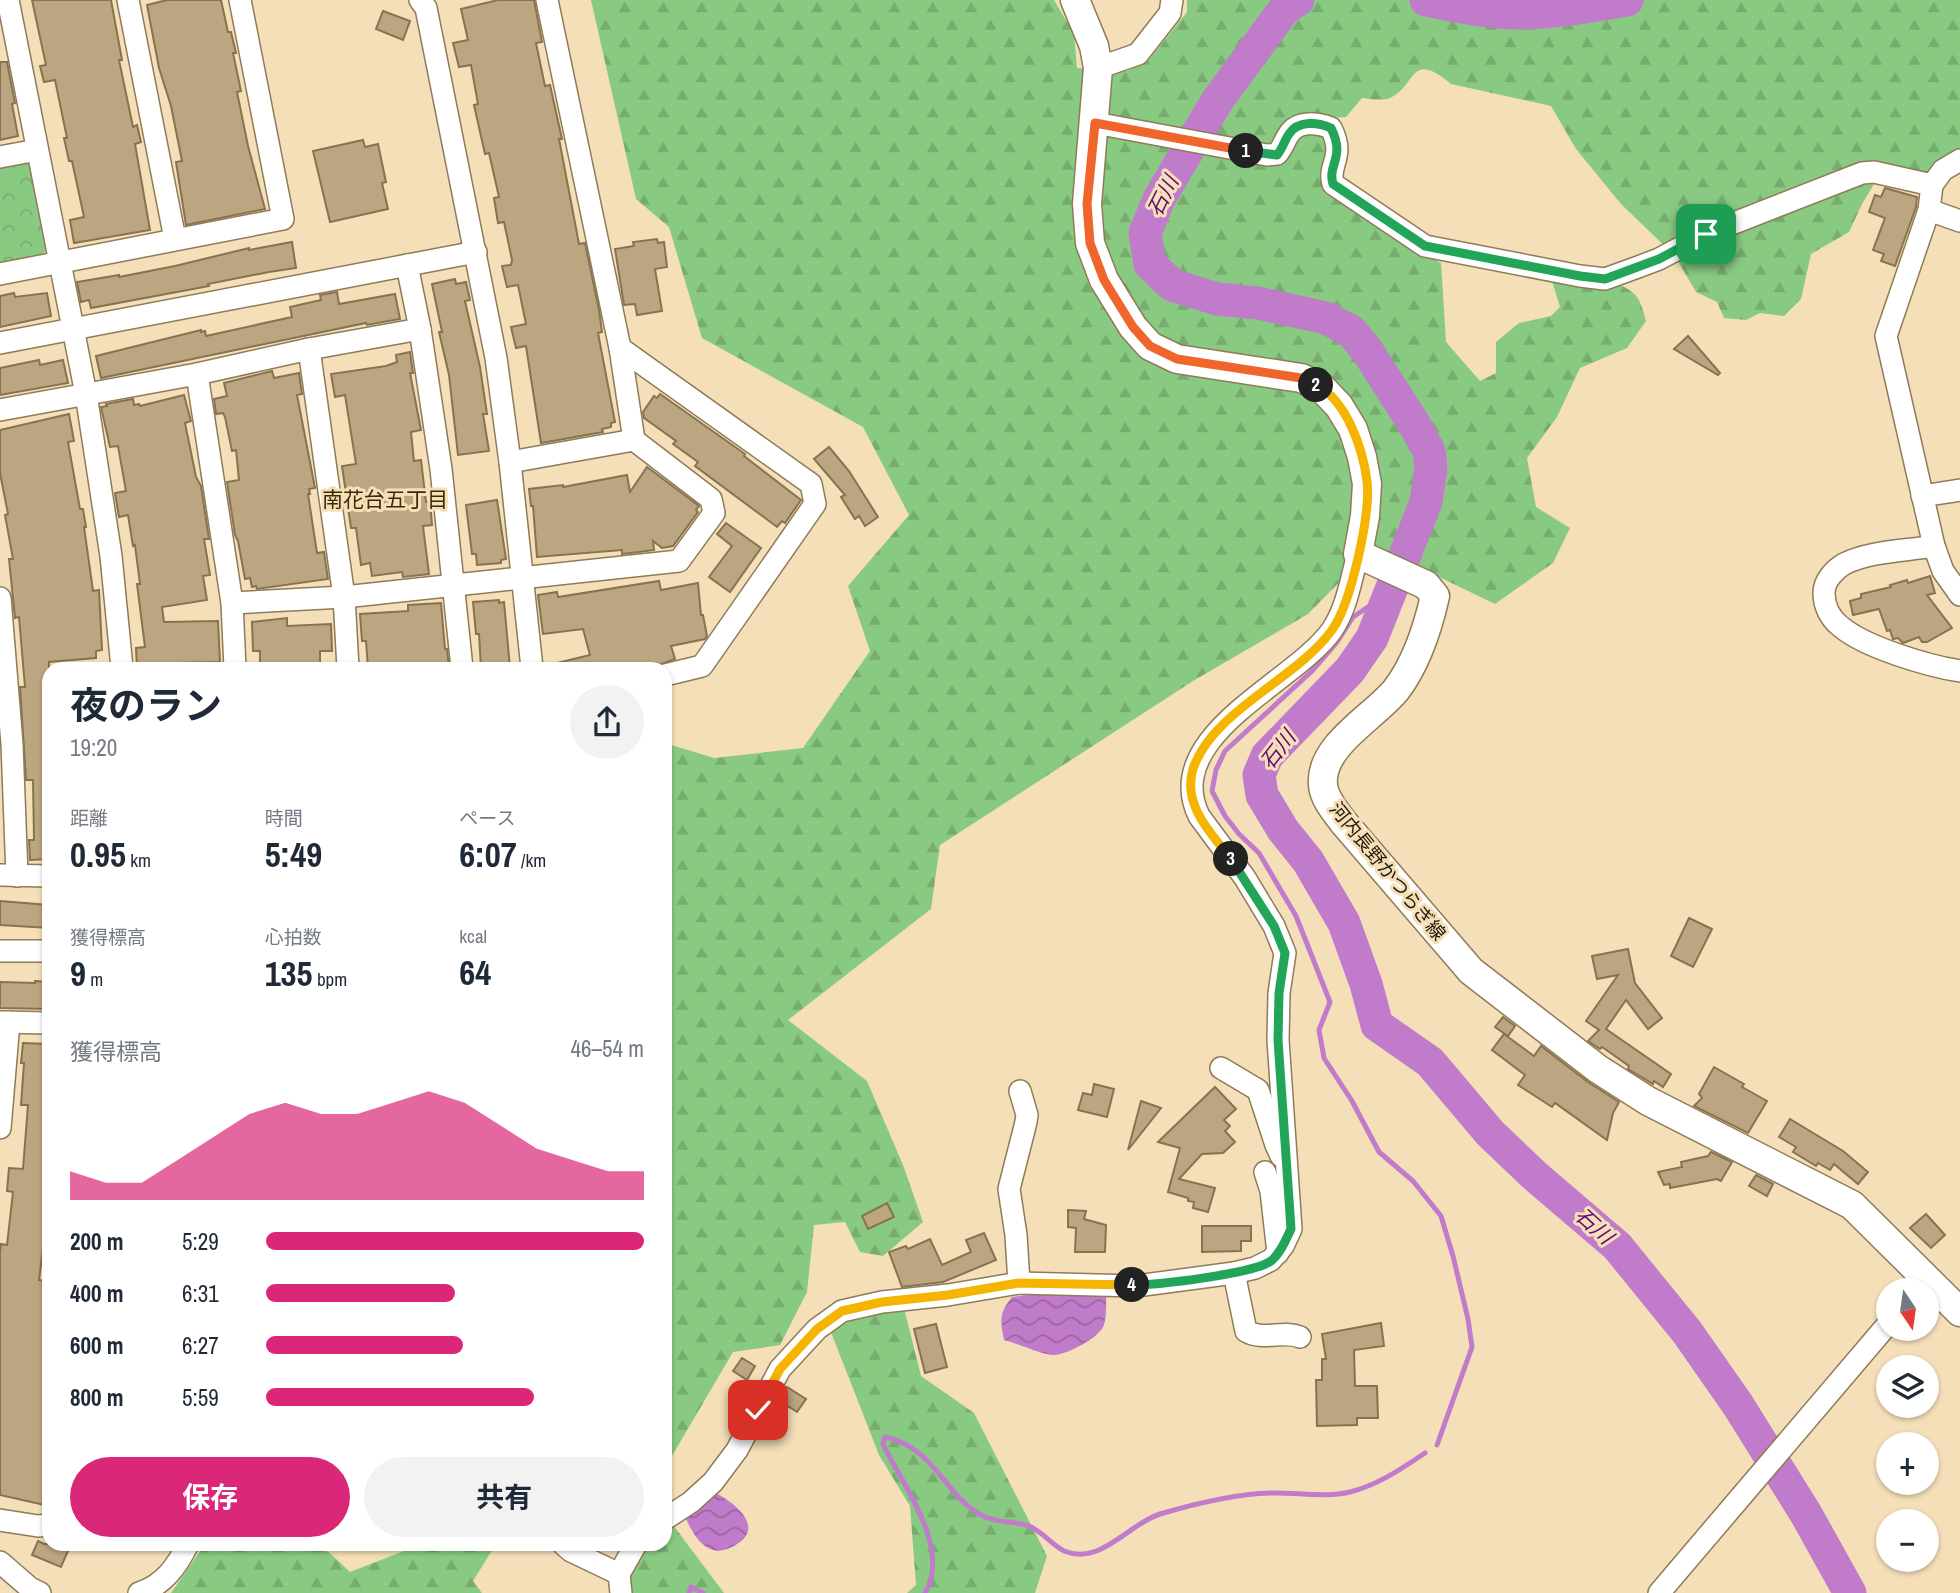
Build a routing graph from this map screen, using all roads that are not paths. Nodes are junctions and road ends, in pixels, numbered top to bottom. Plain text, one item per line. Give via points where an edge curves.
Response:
1 (8, 0) edge
2 (128, 0) edge
3 (240, 0) edge
4 (547, 0) edge
5 (1075, 0) edge
6 (1172, 0) edge
7 (430, 3) edge
8 (1098, 68) junction
9 (1102, 125) junction
10 (37, 150) junction
11 (0, 157) edge
12 (1960, 160) edge
13 (1932, 185) junction
14 (1928, 210) junction
15 (1960, 221) edge
16 (175, 239) junction
17 (476, 252) junction
18 (59, 262) junction
19 (407, 265) junction
20 (0, 274) edge
21 (73, 328) junction
22 (421, 329) junction
23 (0, 343) edge
24 (620, 348) junction
25 (309, 349) junction
26 (197, 374) junction
27 (86, 394) junction
28 (0, 410) edge
29 (634, 440) junction
30 (510, 462) junction
31 (1960, 490) edge
32 (1922, 496) junction
33 (1934, 546) junction
34 (1361, 555) junction
35 (524, 577) junction
36 (454, 585) junction
37 (1960, 595) edge
38 (344, 597) junction
39 (0, 598) edge
40 (232, 603) junction
41 (121, 662) edge
42 (235, 662) edge
43 (348, 662) edge
44 (461, 662) edge
45 (531, 662) edge
46 (1960, 671) edge
47 (672, 673) edge
48 (8, 875) edge
49 (42, 876) edge
50 (0, 951) edge
51 (42, 951) edge
52 (4, 1022) edge
53 (42, 1023) edge
54 (1221, 1068) dead end
55 (1020, 1091) dead end
56 (0, 1128) edge
57 (1288, 1167) junction
58 (1265, 1172) dead end
59 (1278, 1252) junction
60 (1234, 1273) junction
61 (1916, 1278) edge
62 (1019, 1283) junction
63 (1939, 1297) edge
64 (1960, 1312) edge
65 (1300, 1337) dead end
66 (1876, 1338) edge
67 (672, 1514) edge
68 (0, 1520) edge
69 (42, 1526) edge
70 (184, 1551) edge
71 (571, 1551) edge
72 (632, 1551) edge
73 (0, 1562) edge
74 (620, 1583) edge
75 (40, 1593) edge
76 (139, 1593) edge
77 (1659, 1593) edge

1 - 10 street
2 - 16 street
3 - 16 street via 283,219
4 - 24 street
5 - 8 main road
6 - 8 street via 1170,13 1138,54
7 - 17 street
8 - 9 main road
9 - 13 street via 1277,155 1290,132 1318,123 1331,128 1338,141 1333,184 1425,246 1605,279 1862,173
9 - 34 main road via 1087,204 1090,243 1104,280 1150,346 1177,359 1301,378 1321,386 1353,429 1362,457 1367,484
10 - 11 street
10 - 18 street
12 - 13 street via 1943,170
13 - 14 street
14 - 15 street
14 - 32 street via 1886,336
16 - 18 street
17 - 19 street
17 - 30 street
18 - 20 street
18 - 21 street
19 - 21 street
19 - 22 street
21 - 23 street
21 - 27 street
22 - 25 street
22 - 36 street
24 - 29 street
24 - 47 street via 811,484 815,504 702,666
25 - 26 street
25 - 38 street
26 - 27 street
26 - 40 street
27 - 28 street
27 - 41 street via 111,556
29 - 30 street
29 - 35 street via 711,499 714,513 679,561
30 - 35 street
31 - 32 street
32 - 33 street
33 - 37 street via 1943,571
33 - 46 street via 1863,557 1843,565 1831,574 1824,602 1840,626 1867,641 1931,666
34 - 57 street via 1332,630 1229,720 1208,743 1193,770 1194,806 1199,816 1245,878 1285,953 1277,1013
34 - 61 main road, 河内長野かつらぎ線 via 1426,585 1435,596 1417,653 1396,690 1325,765 1323,787 1344,823 1471,971 1598,1069 1648,1101 1852,1205
35 - 36 street
35 - 45 street
36 - 38 street
36 - 44 street
38 - 40 street
38 - 43 street
39 - 48 street via 12,744
40 - 42 street
48 - 49 street
50 - 51 street
52 - 53 street
52 - 56 street
54 - 57 street via 1258,1090
55 - 62 street via 1027,1115 1009,1189
57 - 59 street via 1291,1229
58 - 59 street
59 - 60 street via 1271,1261
60 - 62 street via 1136,1286
60 - 65 street via 1246,1331
62 - 67 street via 842,1311 817,1329 780,1369 737,1450 713,1482
63 - 64 main road, 河内長野かつらぎ線
66 - 77 street
68 - 69 street
70 - 76 street via 163,1581
71 - 74 street
72 - 74 street
73 - 75 street

